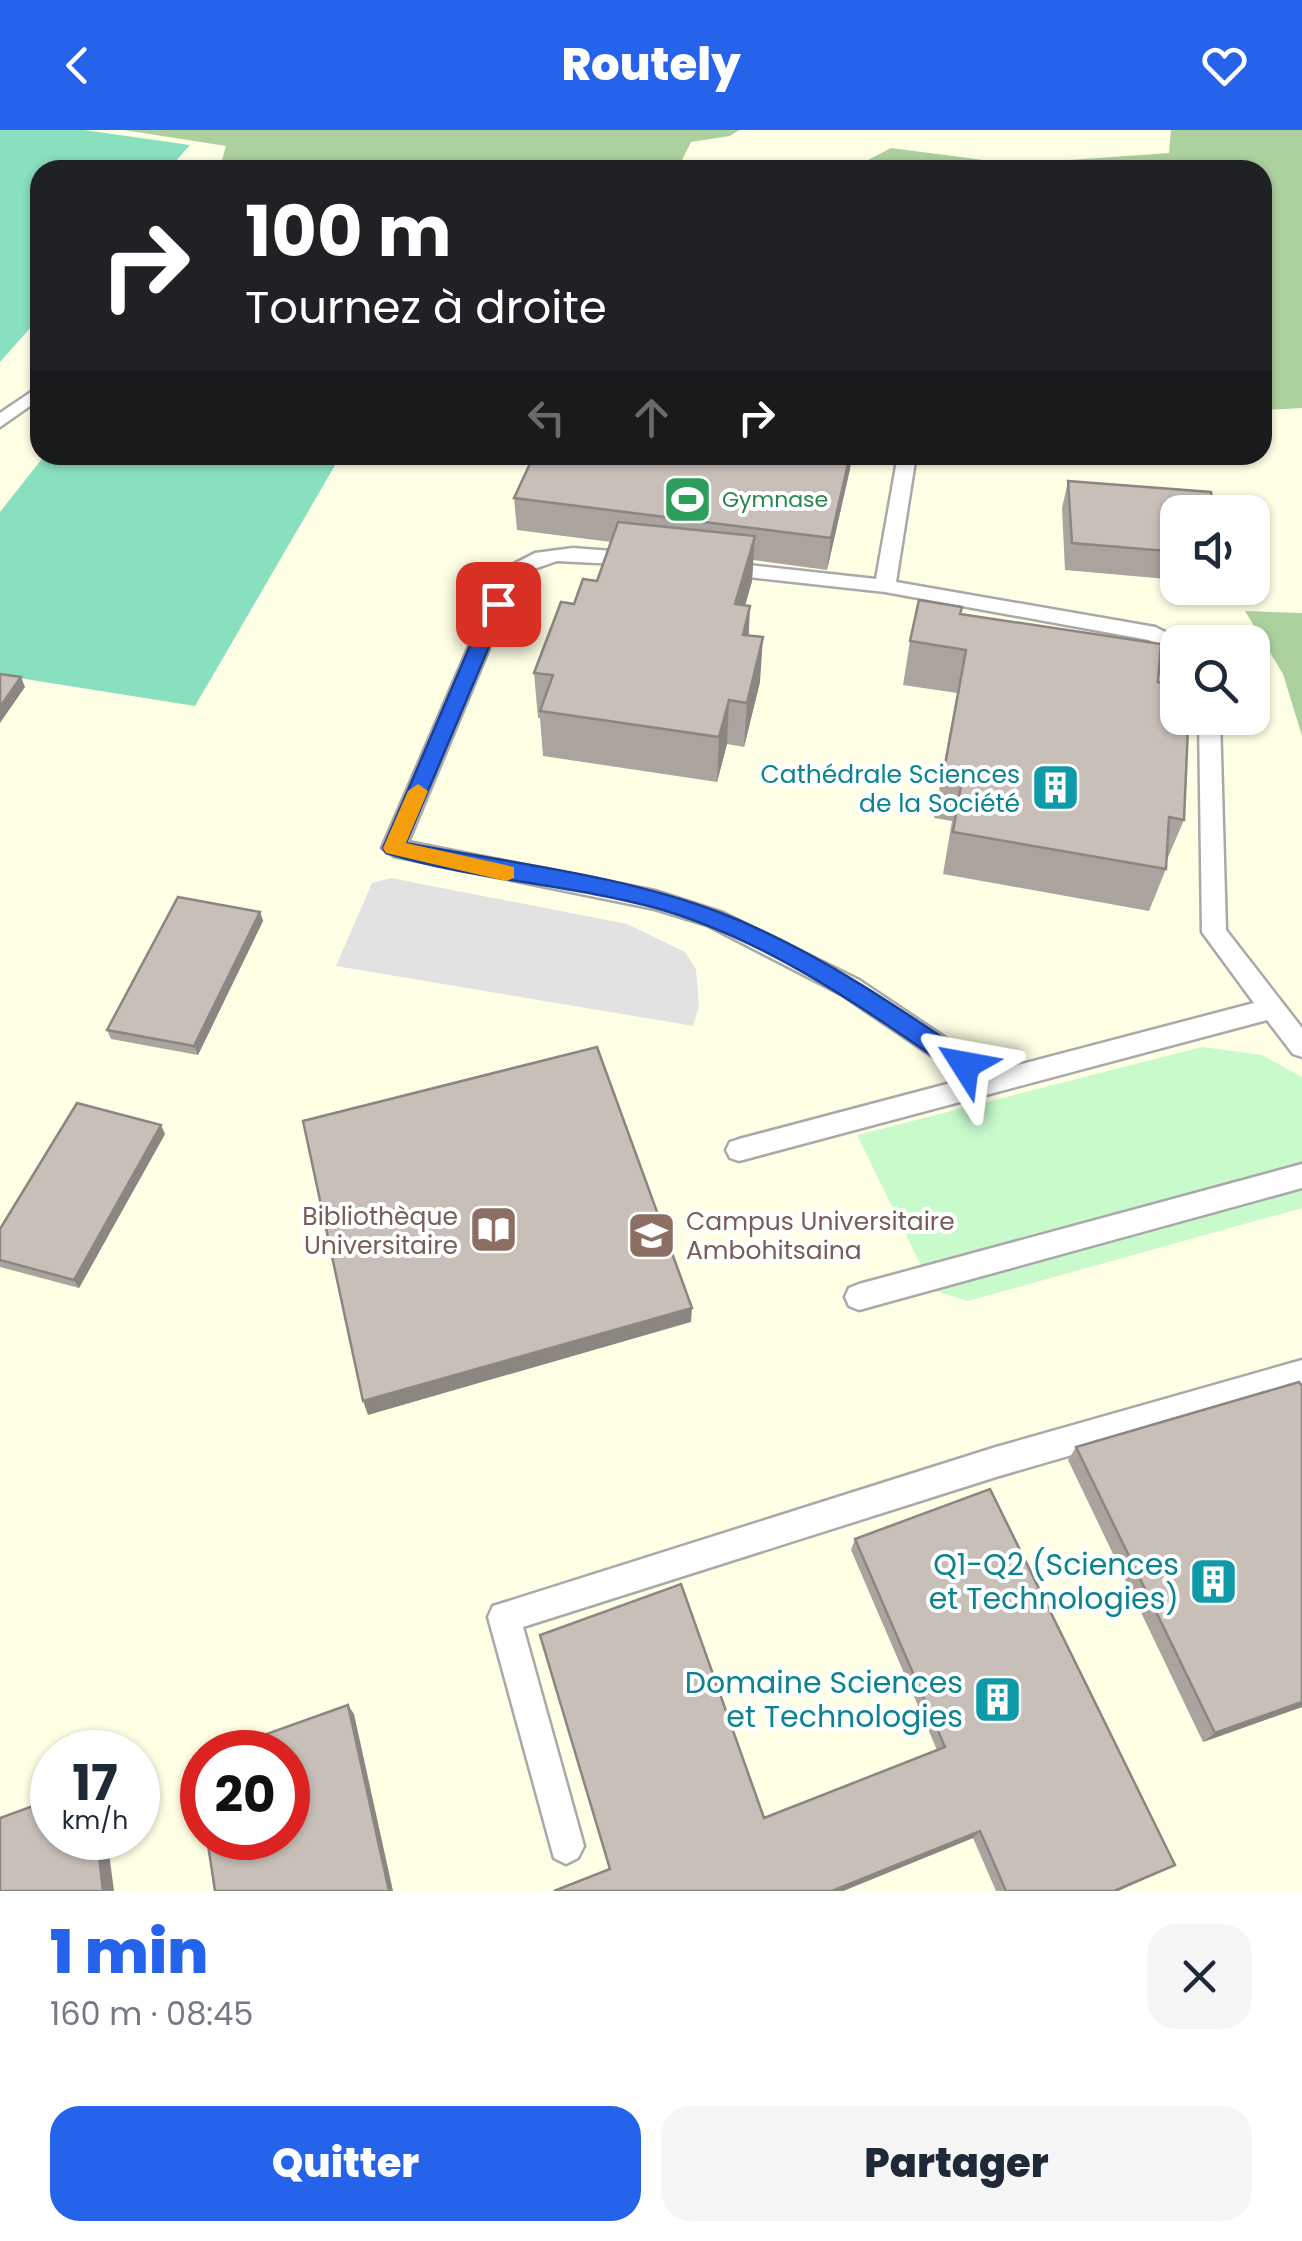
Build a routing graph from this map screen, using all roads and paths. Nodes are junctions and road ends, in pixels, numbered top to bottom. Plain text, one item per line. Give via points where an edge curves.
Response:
1 (30, 398) edge
2 (0, 422) edge
3 (905, 465) edge
4 (654, 561) edge
5 (692, 565) edge
6 (885, 586) junction
7 (1160, 637) edge
8 (1210, 735) edge
9 (1272, 1009) junction
10 (1302, 1047) edge
11 (994, 1084) junction
12 (740, 1150) dead end
13 (1302, 1176) edge
14 (860, 1297) dead end
15 (1302, 1374) edge
16 (566, 1846) dead end

1 - 2 lane
3 - 6 lane
4 - 11 lane via 577,552 536,555 512,570 394,848 655,900 715,920 850,987
5 - 6 lane
6 - 7 lane
8 - 9 lane via 1214,932
9 - 10 lane
9 - 11 lane
11 - 12 lane
13 - 14 lane
15 - 16 lane via 504,1617

